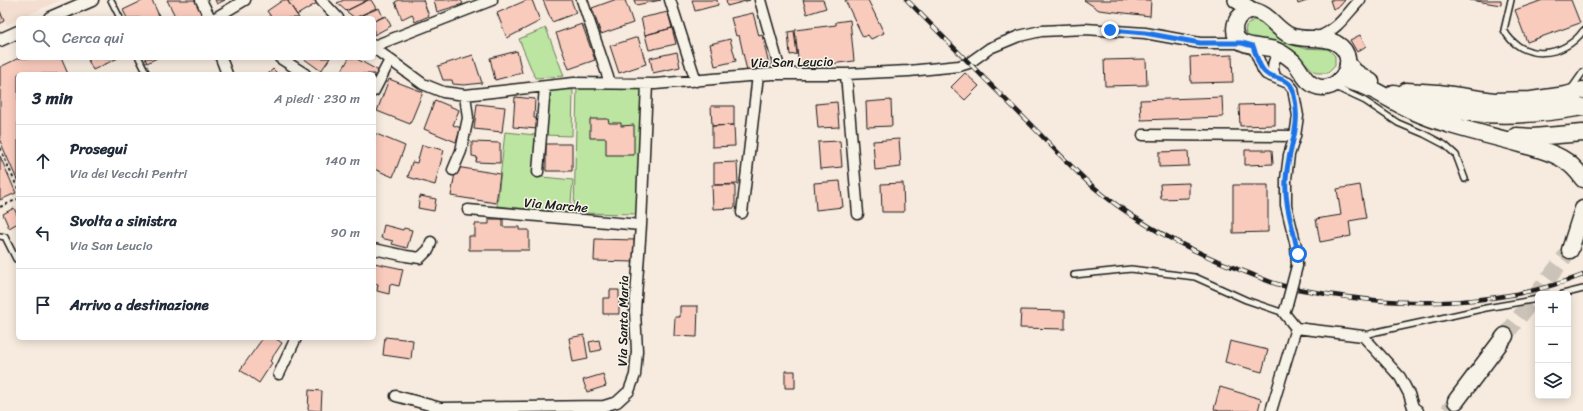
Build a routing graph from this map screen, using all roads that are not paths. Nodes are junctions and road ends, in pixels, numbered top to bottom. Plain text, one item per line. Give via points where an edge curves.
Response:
1 (92, 0) edge
2 (111, 0) edge
3 (201, 0) edge
4 (245, 0) edge
5 (321, 0) edge
6 (492, 0) edge
7 (582, 0) edge
8 (670, 0) edge
9 (760, 0) edge
10 (1233, 0) edge
11 (1236, 0) edge
12 (1359, 0) edge
13 (1511, 0) edge
14 (1252, 10) junction
15 (55, 16) edge
16 (119, 16) edge
17 (209, 16) edge
18 (218, 16) edge
19 (336, 16) edge
20 (1341, 22) junction
21 (1237, 23) junction
22 (1583, 31) edge
23 (16, 33) edge
24 (1317, 38) junction
25 (0, 40) edge
26 (1214, 43) junction
27 (1247, 45) junction
28 (376, 46) edge
29 (1342, 48) junction
30 (376, 49) edge
31 (1281, 52) junction
32 (140, 60) edge
33 (222, 60) edge
34 (283, 60) edge
35 (390, 60) junction
36 (1348, 64) junction
37 (146, 72) edge
38 (226, 72) edge
39 (302, 72) edge
40 (1583, 72) edge
41 (781, 74) junction
42 (846, 74) junction
43 (758, 75) junction
44 (1275, 76) junction
45 (696, 81) junction
46 (610, 83) junction
47 (1336, 83) junction
48 (647, 84) junction
49 (376, 87) edge
50 (545, 87) junction
51 (1384, 89) junction
52 (1583, 90) edge
53 (465, 95) junction
54 (1566, 95) junction
55 (1583, 107) edge
56 (1583, 133) edge
57 (1488, 134) junction
58 (1143, 135) dead end
59 (1295, 136) junction
60 (453, 170) dead end
61 (538, 172) dead end
62 (1465, 179) dead end
63 (1583, 179) edge
64 (1583, 209) edge
65 (468, 210) dead end
66 (742, 213) dead end
67 (858, 214) dead end
68 (641, 225) junction
69 (1583, 233) edge
70 (0, 236) edge
71 (430, 242) dead end
72 (376, 249) edge
73 (16, 258) edge
74 (1074, 275) dead end
75 (1583, 289) edge
76 (1571, 292) edge
77 (1535, 300) edge
78 (1286, 309) junction
79 (1296, 328) junction
80 (1363, 336) junction
81 (1505, 336) tunnel mouth
82 (295, 340) edge
83 (279, 374) dead end
84 (396, 396) dead end
85 (1456, 401) tunnel mouth
86 (1271, 411) edge
87 (1418, 411) edge

1 - 15 street
2 - 16 lane
3 - 17 street
4 - 18 street
5 - 19 street
6 - 28 street
7 - 46 street
8 - 45 street
9 - 41 street
10 - 21 main road via 1238,12
11 - 14 main road
12 - 20 street
13 - 22 lane via 1504,30 1508,38 1524,49 1536,53 1560,50 1572,43
14 - 21 main road via 1244,12
14 - 24 main road via 1260,11 1279,29 1295,38
20 - 24 street via 1332,31
20 - 29 street via 1339,34
21 - 26 street
21 - 27 main road via 1236,34
23 - 25 street
24 - 29 main road via 1337,43
26 - 27 street, Via San Leucio
26 - 42 street, Via San Leucio via 1200,43 1145,33 1085,29 1041,30 990,48 969,63 958,66
27 - 31 main road
27 - 44 street via 1262,70
29 - 36 main road
30 - 35 street, Via San Leucio
31 - 44 street via 1273,63
31 - 47 main road via 1296,65 1308,81 1320,86
32 - 37 lane
33 - 38 street
34 - 39 street
35 - 49 street
35 - 53 street, Via San Leucio via 423,84 443,92
36 - 47 main road via 1346,71
36 - 51 highway via 1355,72
40 - 54 lane
41 - 42 street, Via San Leucio
41 - 43 street, Via San Leucio
42 - 67 street
43 - 45 street, Via San Leucio
43 - 66 street
44 - 59 street via 1293,89 1298,116
45 - 48 street, Via San Leucio
46 - 48 street, Via San Leucio
46 - 50 street, Via San Leucio via 574,83
47 - 57 highway via 1352,81 1367,86 1415,112 1444,123
47 - 62 lane via 1398,123 1445,145 1456,155
48 - 68 street, Via Santa Maria
50 - 53 street, Via San Leucio
50 - 61 street
51 - 54 highway via 1494,101 1531,100
51 - 55 highway via 1445,109 1472,113 1530,114
52 - 54 highway
53 - 60 street via 468,118 461,151
56 - 57 highway via 1533,137
57 - 63 highway via 1561,158 1574,167
58 - 59 street
59 - 78 street, bridge via 1289,154 1286,205 1296,246 1297,266
64 - 69 highway via 1570,250
65 - 68 street, Via Marche
68 - 84 street, Via Santa Maria via 635,311 635,375 629,391 617,402 604,406 441,408
70 - 73 lane via 5,237
71 - 72 street via 429,249 420,258
74 - 78 lane via 1131,269 1195,277 1246,300
75 - 76 lane
77 - 80 lane
78 - 79 street
79 - 80 street
79 - 86 street
80 - 87 street via 1400,378 1413,407
81 - 85 highway
82 - 83 street

